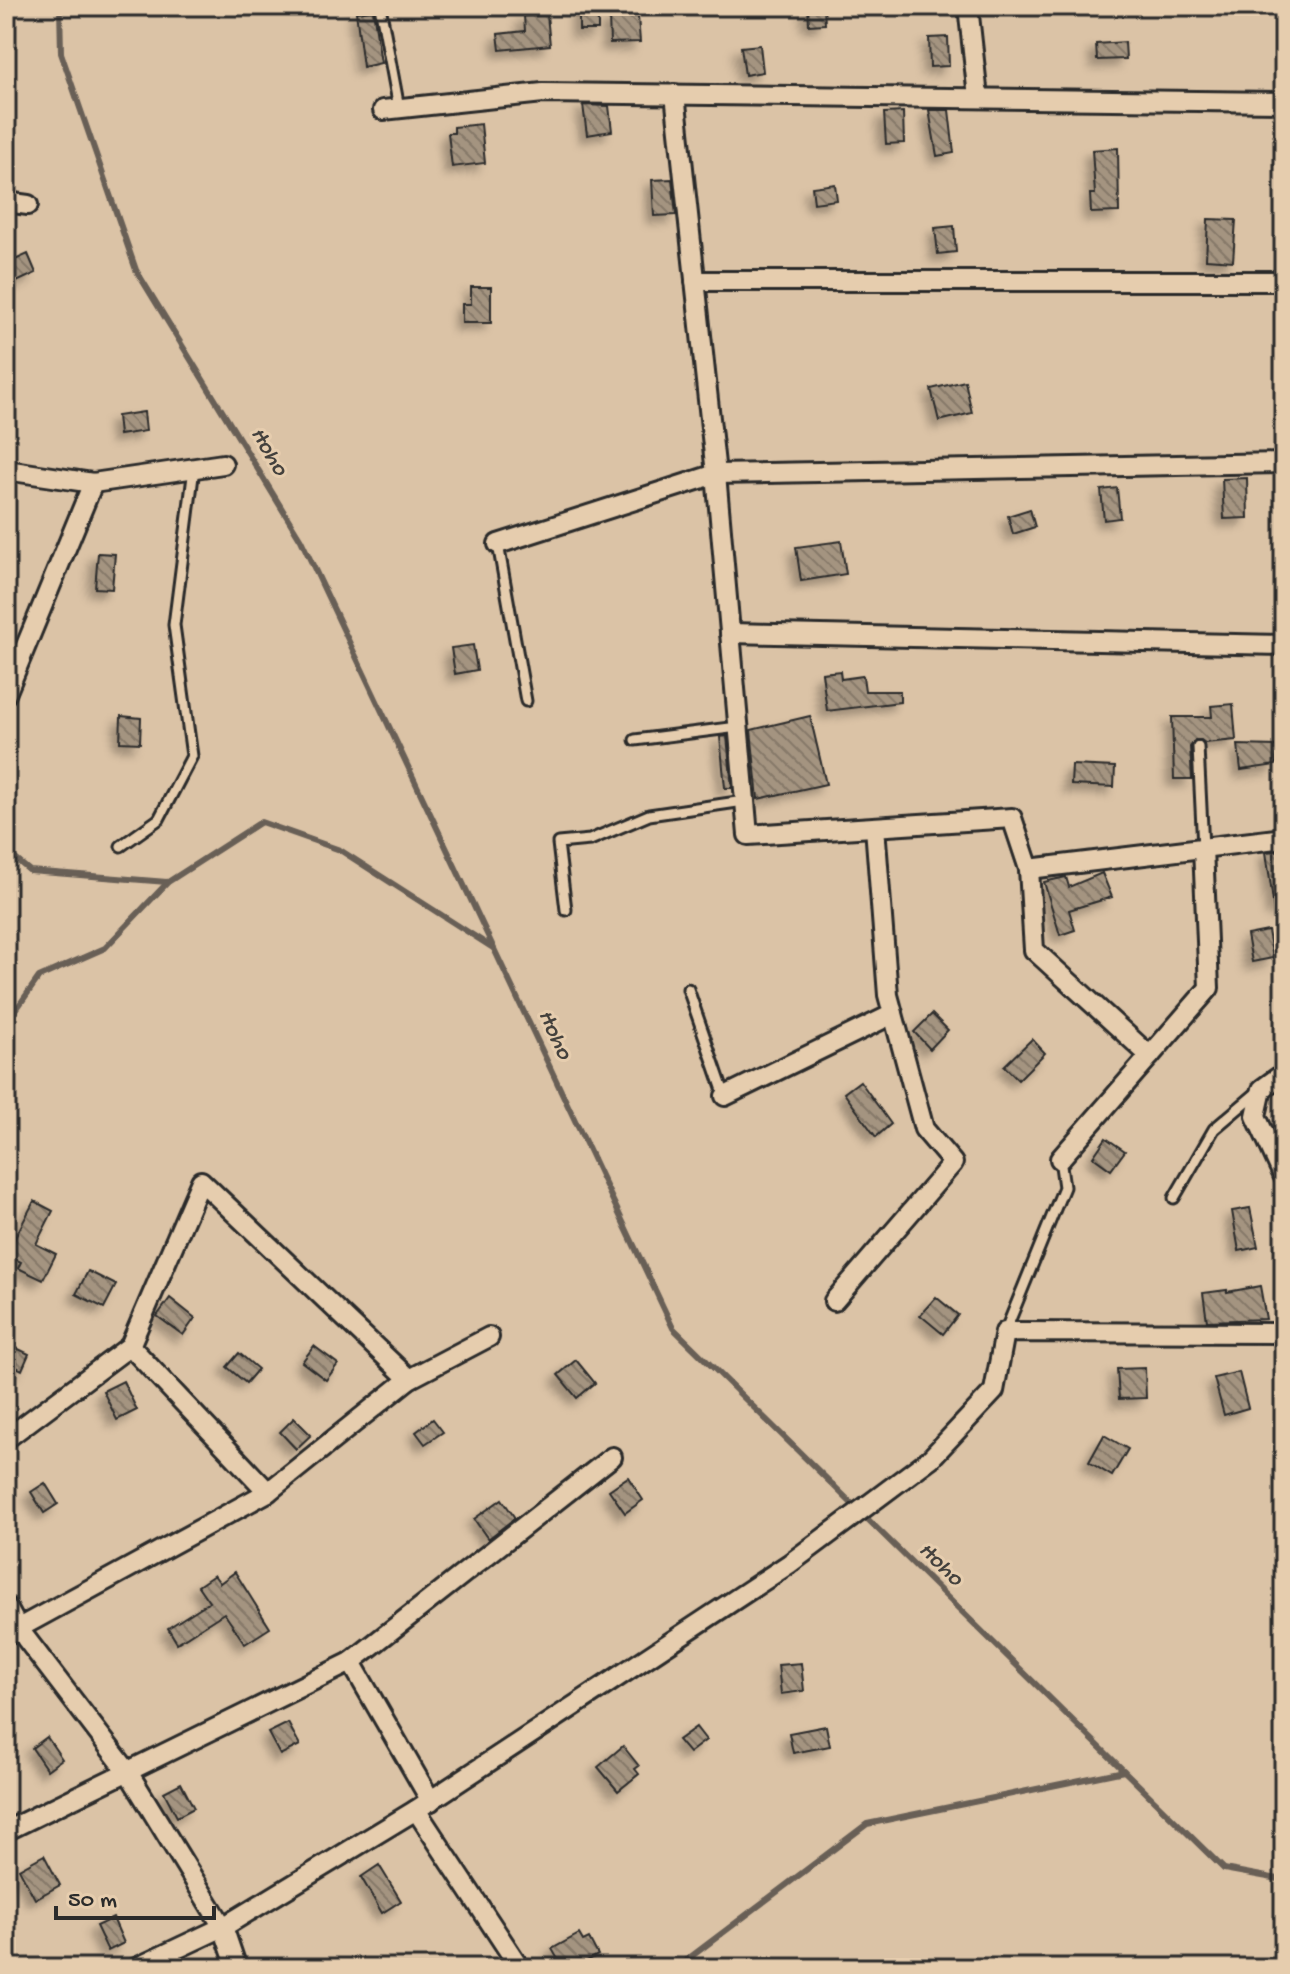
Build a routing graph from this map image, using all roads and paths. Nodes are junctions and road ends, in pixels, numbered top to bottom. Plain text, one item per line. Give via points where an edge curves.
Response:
1 (380, 6) edge
2 (968, 6) edge
3 (675, 94) junction
4 (978, 97) junction
5 (1284, 102) edge
6 (391, 109) joint
7 (6, 202) edge
8 (28, 205) dead end
9 (695, 281) junction
10 (1284, 281) edge
11 (1284, 463) edge
12 (223, 464) dead end
13 (194, 468) junction
14 (6, 470) edge
15 (716, 474) junction
16 (93, 483) junction
17 (498, 544) joint
18 (730, 633) junction
19 (1284, 645) edge
20 (6, 694) edge
21 (526, 701) dead end
22 (738, 727) junction
23 (635, 740) dead end
24 (1198, 747) dead end
25 (744, 801) junction
26 (875, 827) junction
27 (1284, 838) edge
28 (121, 846) dead end
29 (1203, 848) junction
30 (1029, 869) junction
31 (566, 910) dead end
32 (688, 989) dead end
33 (893, 1014) junction
34 (1150, 1056) junction
35 (1284, 1073) edge
36 (1262, 1089) junction
37 (725, 1096) joint
38 (1060, 1159) joint
39 (1284, 1177) edge
40 (1174, 1198) dead end
41 (834, 1301) dead end
42 (1005, 1332) junction
43 (1284, 1333) edge
44 (489, 1337) dead end
45 (130, 1346) junction
46 (409, 1379) junction
47 (6, 1439) edge
48 (612, 1457) dead end
49 (268, 1492) junction
50 (6, 1606) edge
51 (12, 1632) edge
52 (351, 1662) junction
53 (128, 1772) junction
54 (424, 1806) junction
55 (6, 1831) edge
56 (223, 1927) junction
57 (136, 1968) edge
58 (237, 1968) edge
59 (520, 1968) edge

1 - 6 lane
2 - 4 street
3 - 4 street
3 - 6 street via 543,93
3 - 9 street
4 - 5 street
7 - 8 street
9 - 10 street
9 - 15 street
11 - 15 street
12 - 13 street
13 - 16 street
13 - 28 lane via 174,625 192,756 159,819
14 - 16 street
15 - 17 street
15 - 18 street
16 - 20 street
17 - 21 lane
18 - 19 street
18 - 22 street
22 - 23 lane
22 - 25 street
24 - 29 lane
25 - 26 street via 748,835
25 - 31 lane via 649,815 590,840 558,843
26 - 30 street via 1012,818
26 - 33 street
27 - 29 street
29 - 30 street
29 - 34 street via 1209,988
30 - 34 street via 1034,950
32 - 37 lane
33 - 37 street
33 - 41 street via 924,1129 953,1163
34 - 38 street
35 - 36 street
36 - 39 street via 1256,1116
36 - 40 lane via 1214,1129
38 - 42 lane via 1064,1187
42 - 43 street
42 - 54 street via 994,1391 931,1458 789,1564
44 - 46 street
45 - 46 street via 201,1181
45 - 47 street
45 - 49 street
46 - 49 street
48 - 52 street
49 - 51 street
50 - 51 street
51 - 53 street
52 - 53 street
52 - 54 street
53 - 55 street
53 - 56 street
54 - 56 street
54 - 59 street
56 - 57 street
56 - 58 street

